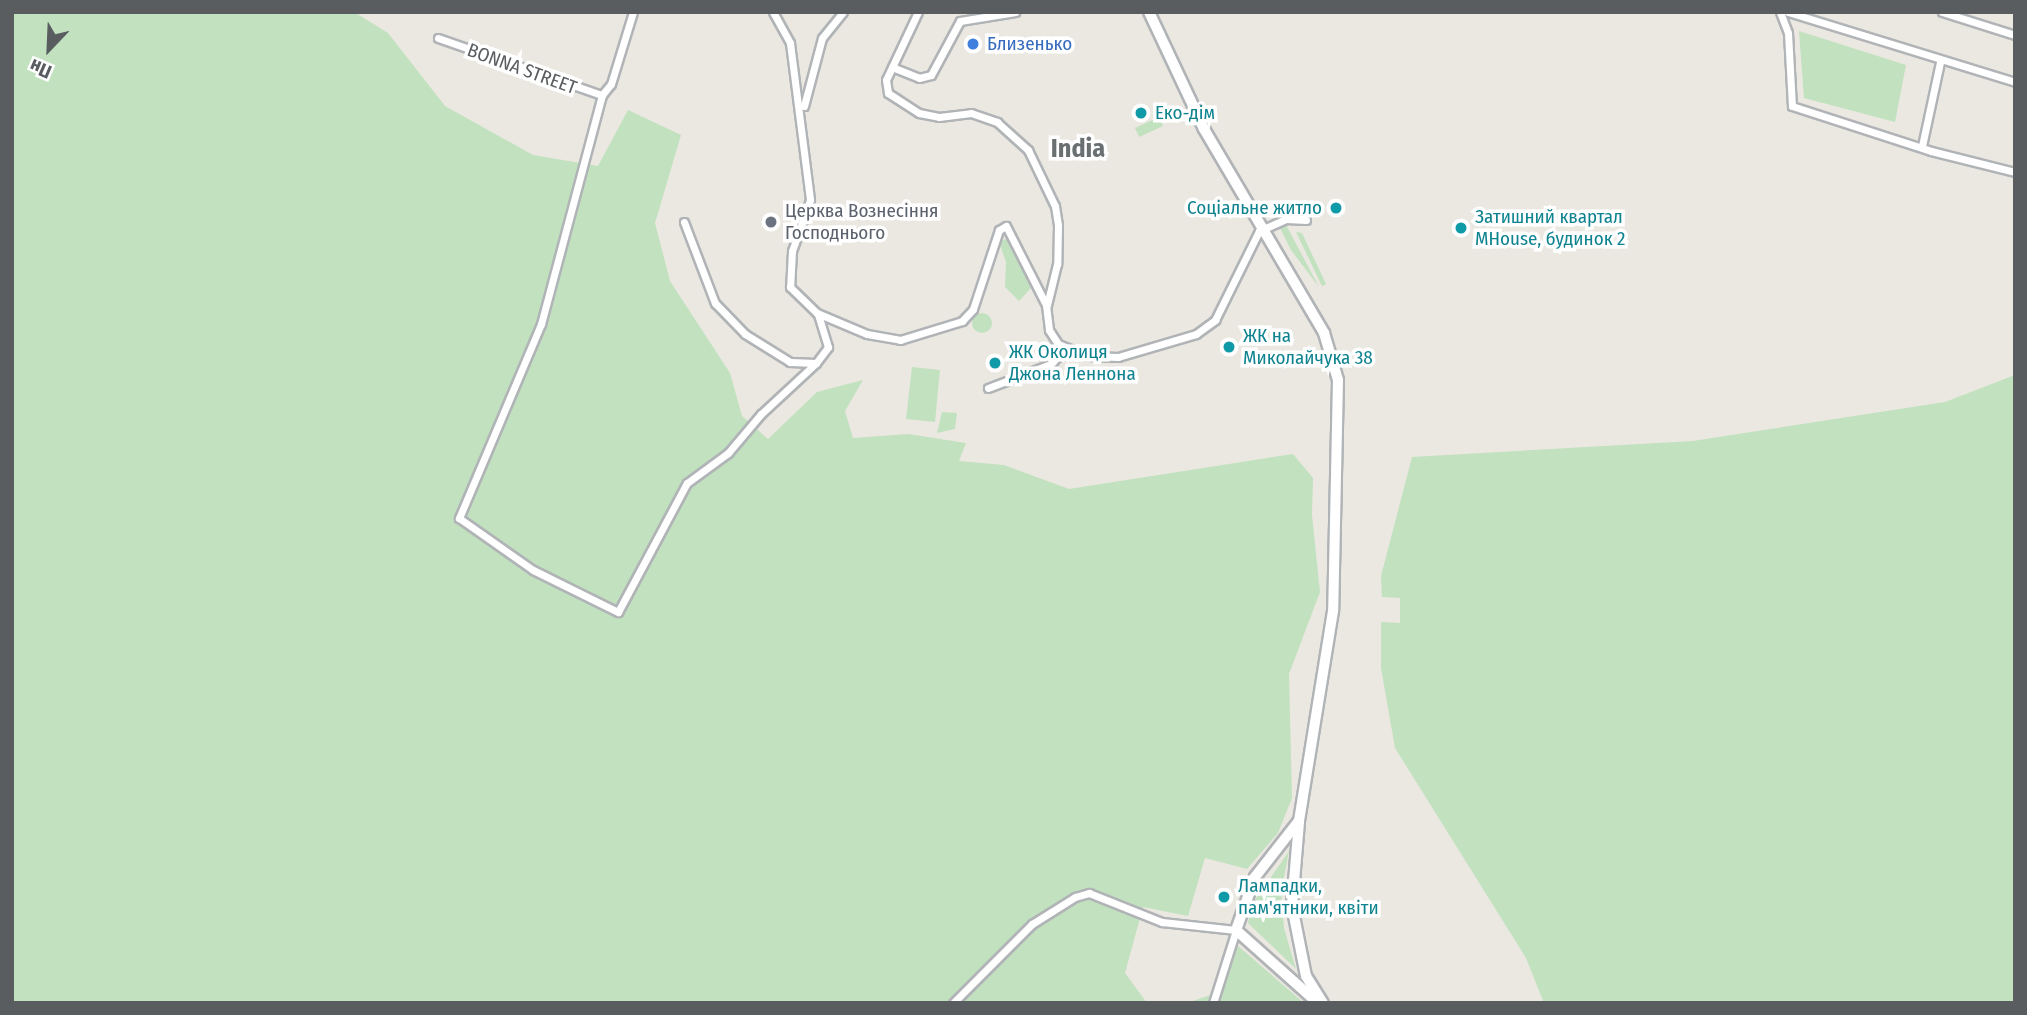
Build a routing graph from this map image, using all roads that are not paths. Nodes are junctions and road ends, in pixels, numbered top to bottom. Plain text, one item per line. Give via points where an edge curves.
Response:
1 (633, 12) edge
2 (773, 12) edge
3 (843, 12) edge
4 (918, 12) edge
5 (1015, 12) edge
6 (1149, 12) edge
7 (1780, 12) edge
8 (1788, 12) edge
9 (1942, 12) edge
10 (2015, 35) edge
11 (438, 38) dead end
12 (1940, 62) junction
13 (892, 67) junction
14 (2015, 82) edge
15 (602, 95) junction
16 (803, 112) junction
17 (1922, 146) junction
18 (2015, 172) edge
19 (1306, 220) dead end
20 (684, 222) dead end
21 (1265, 228) junction
22 (1046, 305) junction
23 (817, 313) junction
24 (1065, 348) junction
25 (816, 363) junction
26 (988, 388) dead end
27 (1299, 822) junction
28 (1236, 930) junction
29 (953, 1003) edge
30 (1213, 1003) edge
31 (1318, 1003) edge
32 (1323, 1003) edge

1 - 15 street, BONNA STREET via 611,84
2 - 16 street via 790,43
3 - 16 street via 822,38
4 - 13 street
5 - 13 street via 960,21 931,75 919,78
6 - 21 street via 1204,129
7 - 17 street via 1788,33 1791,106
8 - 12 street
9 - 10 street
11 - 15 street, BONNA STREET
12 - 14 street
12 - 17 street
13 - 22 street via 885,87 907,108 932,117 982,116 1010,129 1028,150 1055,206 1058,225 1057,264
15 - 25 street via 541,324 459,517 533,570 618,612 687,483 728,453 761,414
16 - 23 street via 810,200 788,277 796,295
17 - 18 street
19 - 21 street via 1286,219
20 - 25 street via 715,303 744,334 790,362
21 - 24 street via 1252,243 1214,320 1196,334 1118,357 1088,356
21 - 27 street via 1324,333 1340,401 1333,611
22 - 23 street via 1006,226 999,230 973,309 962,321 900,340 867,334
22 - 24 street via 1049,330
23 - 25 street via 828,347
24 - 26 street via 1051,364
27 - 28 street via 1255,877
27 - 32 street via 1292,906 1295,934 1306,976
28 - 29 street via 1162,922 1089,893 1032,924
28 - 30 street
28 - 31 street

